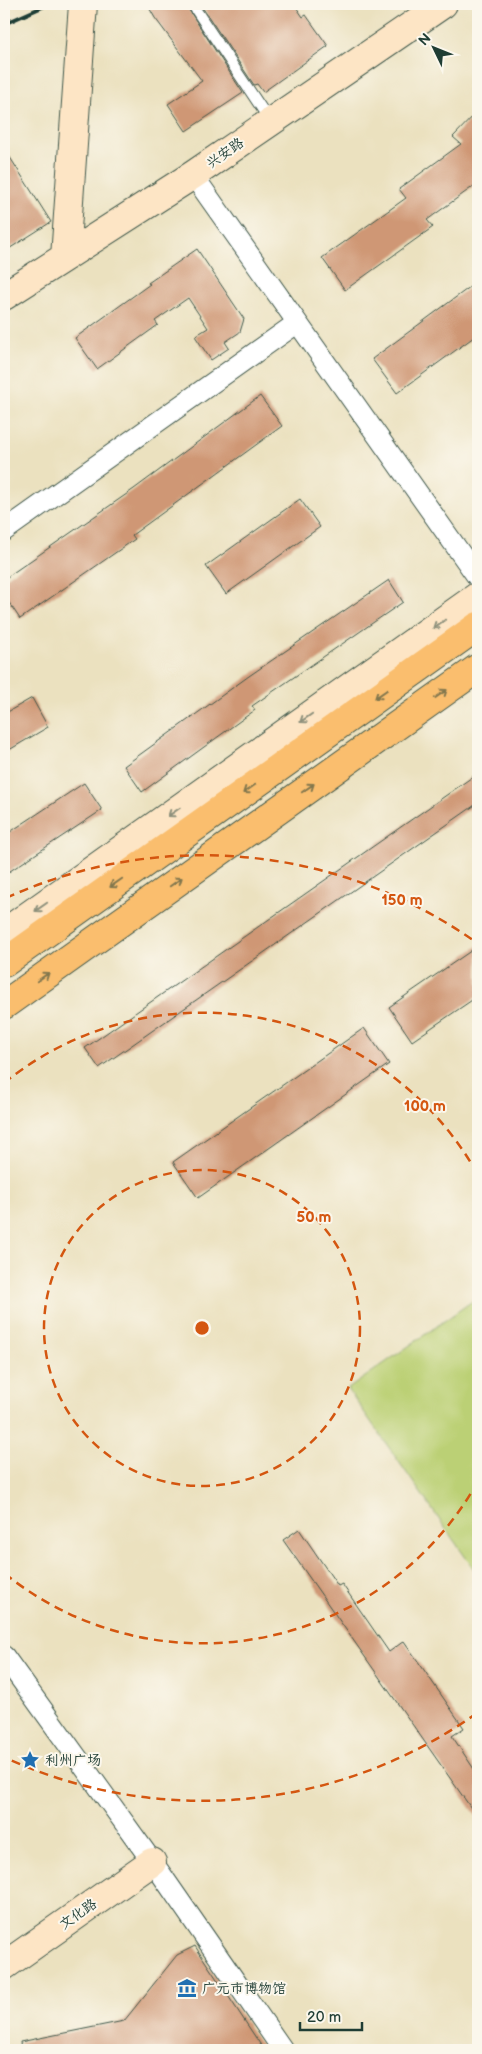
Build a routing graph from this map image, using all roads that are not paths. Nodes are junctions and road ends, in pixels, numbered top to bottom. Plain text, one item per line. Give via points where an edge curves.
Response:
1 (83, 4) edge
2 (192, 4) edge
3 (443, 4) edge
4 (270, 122) junction
5 (193, 175) junction
6 (65, 256) junction
7 (4, 296) edge
8 (297, 323) junction
9 (4, 531) edge
10 (478, 578) edge
11 (478, 596) edge
12 (478, 626) edge
13 (478, 668) edge
14 (4, 933) edge
15 (4, 963) edge
16 (4, 1005) edge
17 (4, 1656) edge
18 (152, 1862) junction
19 (4, 1966) edge
20 (283, 2050) edge

1 - 6 street
2 - 4 lane
3 - 4 street, 兴安路
4 - 5 street, 兴安路
5 - 6 street, 兴安路
5 - 8 street
6 - 7 street, 兴安路
8 - 9 street
8 - 10 street
11 -> 14 street
12 -> 15 highway
16 -> 13 highway
17 - 18 street
18 - 19 street, 文化路
18 - 20 street

